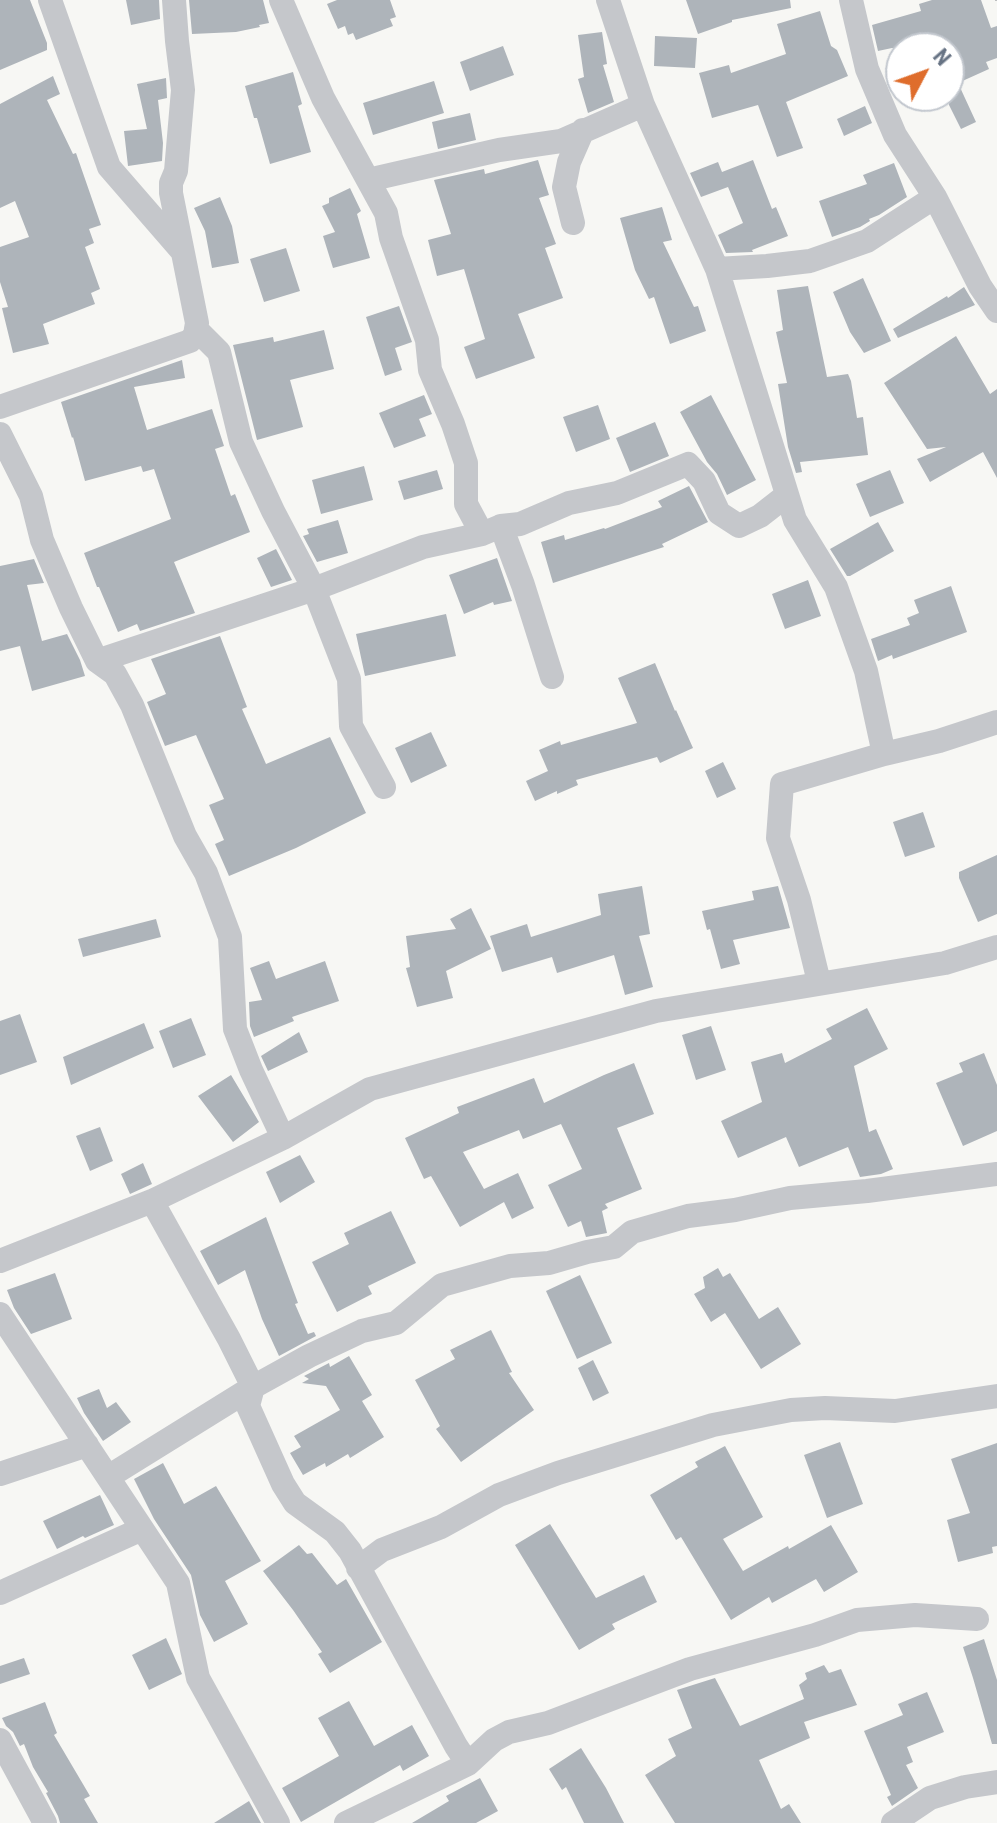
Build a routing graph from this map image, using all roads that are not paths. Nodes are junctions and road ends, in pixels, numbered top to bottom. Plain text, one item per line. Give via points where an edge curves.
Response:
1 (50, 0) edge
2 (174, 0) edge
3 (281, 0) edge
4 (608, 0) edge
5 (851, 0) edge
6 (643, 105) junction
7 (583, 130) junction
8 (368, 180) junction
9 (935, 197) junction
10 (573, 223) dead end
11 (183, 252) junction
12 (717, 269) junction
13 (997, 311) edge
14 (196, 329) junction
15 (0, 407) edge
16 (0, 434) edge
17 (787, 495) junction
18 (492, 530) junction
19 (314, 589) junction
20 (97, 661) junction
21 (552, 677) dead end
22 (997, 722) edge
23 (884, 754) junction
24 (384, 787) dead end
25 (997, 947) edge
26 (819, 982) junction
27 (283, 1138) junction
28 (997, 1174) edge
29 (152, 1201) junction
30 (0, 1261) edge
31 (0, 1314) edge
32 (253, 1387) junction
33 (997, 1396) edge
34 (87, 1445) junction
35 (0, 1474) edge
36 (108, 1477) junction
37 (142, 1529) junction
38 (358, 1568) junction
39 (0, 1593) edge
40 (977, 1619) dead end
41 (0, 1740) edge
42 (468, 1764) junction
43 (997, 1782) edge
44 (45, 1823) edge
45 (278, 1823) edge
46 (346, 1823) edge
47 (893, 1823) edge

1 - 11 street via 109,167
2 - 11 street via 183,90 171,193
3 - 8 street via 323,98
4 - 6 street
5 - 9 street via 867,69 895,135
6 - 7 street
6 - 12 street
7 - 8 street via 561,141
7 - 10 street via 564,187
8 - 18 street via 386,213 427,340 430,370 466,463 466,504
9 - 12 street via 867,241 810,261
9 - 13 street
11 - 14 street
12 - 17 street
14 - 15 street via 190,341
14 - 19 street via 219,352 241,442
16 - 20 street via 31,496 42,540
17 - 18 street via 739,526 719,513 704,481 688,464 617,493 569,503
17 - 23 street via 795,520 836,587 866,671
18 - 19 street via 423,547
18 - 21 street via 523,585
19 - 20 street
19 - 24 street via 349,679 351,726
20 - 27 street via 115,674 132,705 185,836 206,873 230,937 235,1029
22 - 23 street
23 - 26 street via 782,784 778,838
25 - 26 street via 945,963
26 - 27 street via 656,1011 370,1089
27 - 29 street
28 - 32 street via 790,1198 688,1216 632,1232 614,1247 442,1285 396,1323 362,1331
29 - 30 street
29 - 32 street
31 - 34 street
32 - 36 street
32 - 38 street via 248,1406 283,1484 295,1503 335,1532
33 - 38 street via 895,1411 791,1410 713,1425 499,1495 441,1527 382,1550
34 - 35 street
34 - 36 street
36 - 37 street
37 - 39 street
37 - 45 street via 178,1583 198,1678
38 - 42 street
40 - 42 street via 915,1615 857,1620 690,1669 548,1723 509,1732
41 - 44 street
42 - 46 street
43 - 47 street via 930,1798

